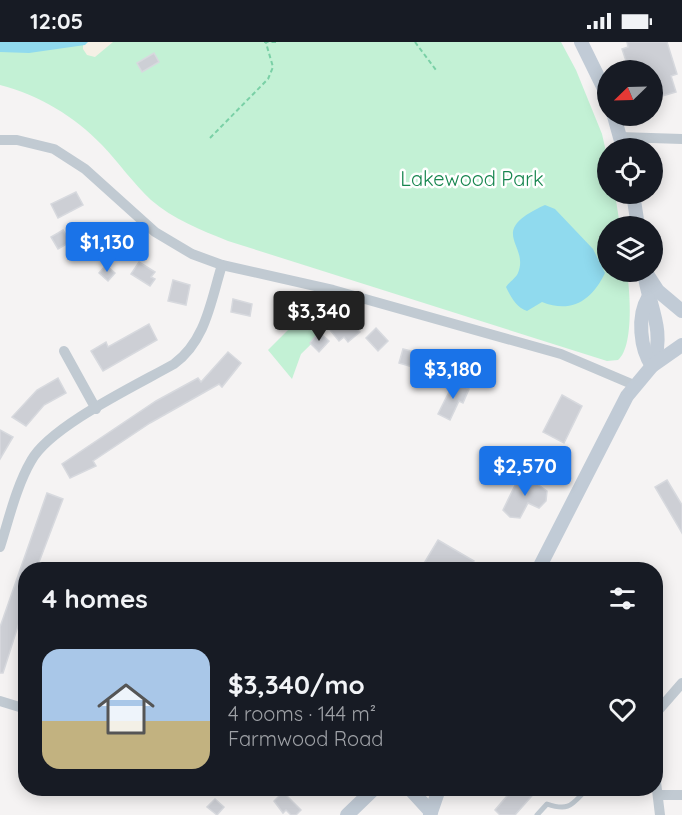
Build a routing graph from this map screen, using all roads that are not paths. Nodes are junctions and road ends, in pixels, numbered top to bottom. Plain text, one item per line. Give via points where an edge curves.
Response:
1 (580, 42) edge
2 (597, 75) edge
3 (682, 139) edge
4 (0, 140) edge
5 (663, 140) edge
6 (222, 265) junction
7 (646, 282) edge
8 (652, 282) edge
9 (682, 311) edge
10 (682, 345) edge
11 (63, 351) dead end
12 (652, 366) junction
13 (634, 385) junction
14 (96, 409) junction
15 (0, 547) edge
16 (542, 562) edge
17 (682, 683) edge
18 (0, 701) edge
19 (663, 705) edge
20 (18, 707) edge
21 (663, 795) edge
22 (682, 795) edge
23 (367, 796) edge
24 (416, 796) edge
25 (436, 796) edge
26 (580, 796) edge
27 (659, 796) edge
28 (430, 813) edge
29 (347, 815) edge
30 (537, 815) edge
31 (660, 815) edge

1 - 2 main road
3 - 5 street
4 - 6 street via 54,149 85,169 155,232 192,254
6 - 13 street via 333,290 561,354
6 - 14 street via 202,330 190,350
7 - 12 main road via 658,331 658,349
8 - 9 main road
10 - 12 main road
11 - 14 street
12 - 13 main road
13 - 16 main road
14 - 15 street via 57,432 36,452
17 - 19 street
18 - 20 street
21 - 22 street
23 - 29 main road
24 - 28 main road
25 - 28 main road
26 - 30 lane via 562,809 547,804
27 - 31 street

